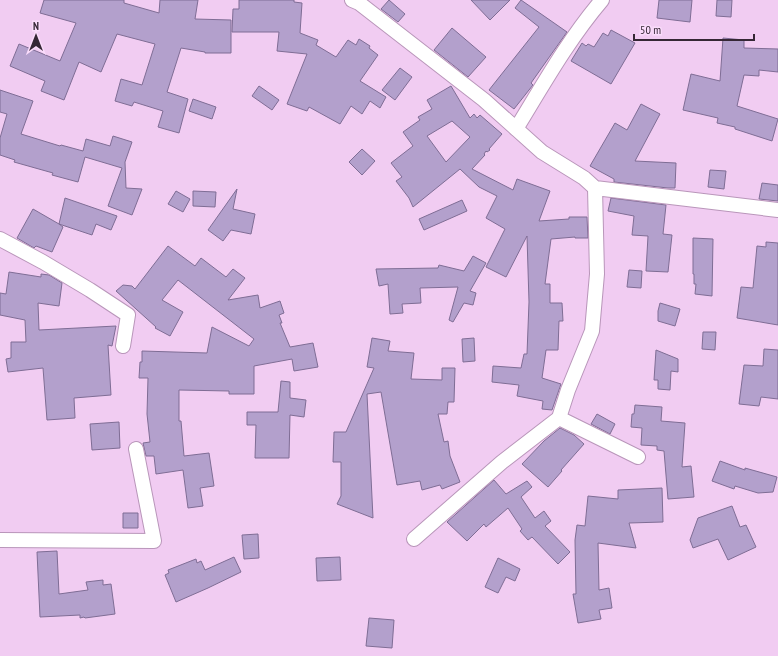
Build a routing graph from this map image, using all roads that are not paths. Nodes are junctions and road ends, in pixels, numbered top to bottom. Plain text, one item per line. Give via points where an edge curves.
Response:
1 (602, 0) edge
2 (358, 1) edge
3 (516, 129) junction
4 (595, 188) junction
5 (778, 210) edge
6 (0, 239) edge
7 (123, 346) dead end
8 (559, 418) junction
9 (136, 449) dead end
10 (638, 457) dead end
11 (414, 539) dead end
12 (0, 540) edge

1 - 3 street via 567,46
2 - 3 street via 484,100
3 - 4 street via 542,152 584,178
4 - 5 street
4 - 8 street via 597,274 592,331
6 - 7 street via 77,282 128,315
8 - 10 street
8 - 11 street via 502,462
9 - 12 street via 154,541

